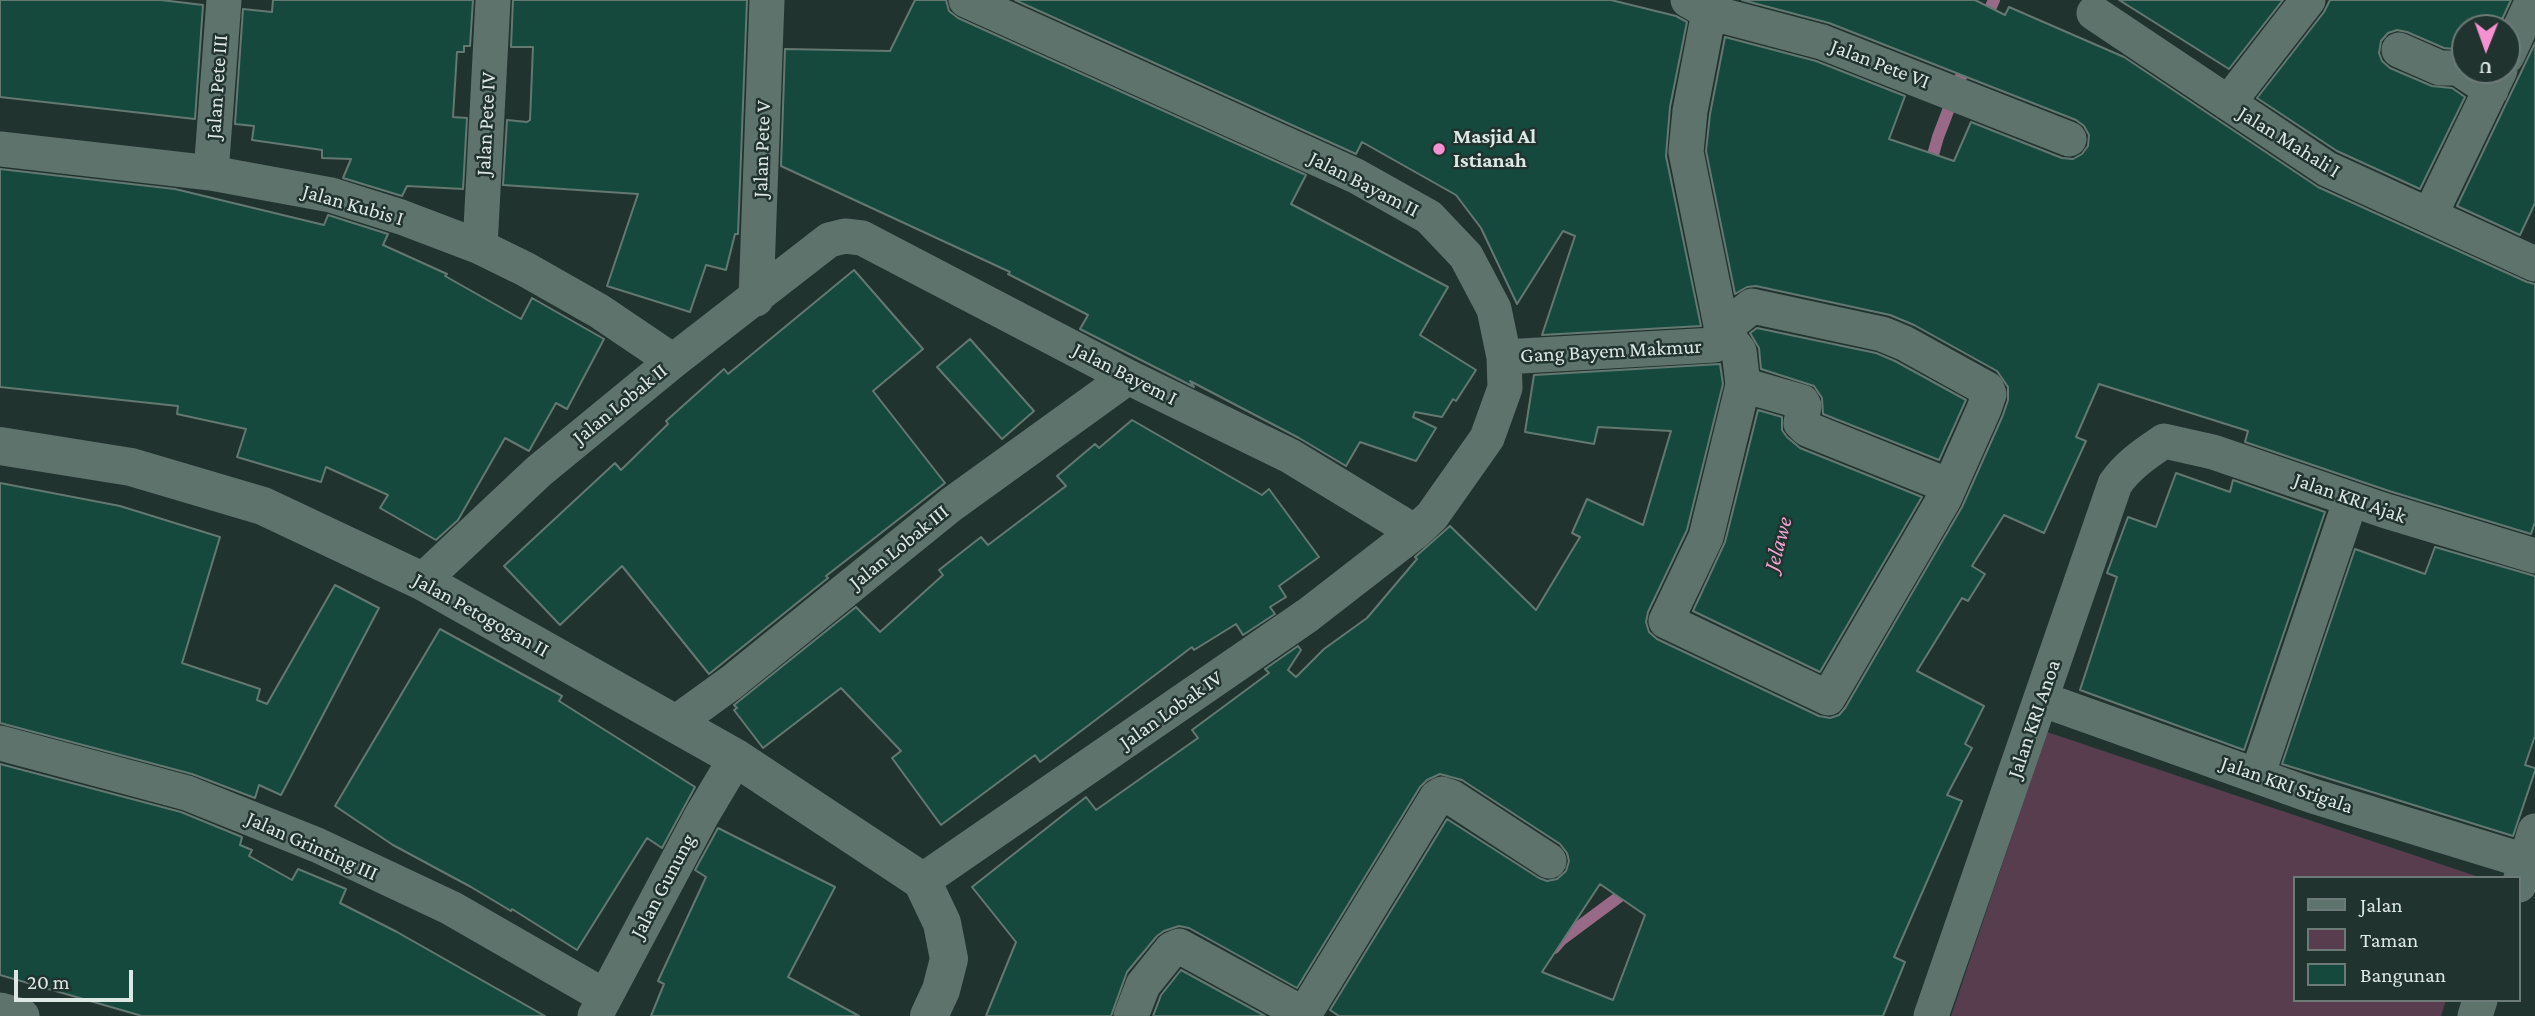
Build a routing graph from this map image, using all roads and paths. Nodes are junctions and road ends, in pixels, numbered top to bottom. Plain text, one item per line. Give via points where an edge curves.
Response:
1 (224, 0) edge
2 (493, 0) edge
3 (767, 0) edge
4 (966, 0) edge
5 (2533, 0) edge
6 (2306, 1) edge
7 (1698, 6) edge
8 (2094, 13) dead end
9 (2521, 26) edge
10 (2399, 50) dead end
11 (2451, 68) edge
12 (2494, 84) edge
13 (2228, 103) junction
14 (2069, 139) dead end
15 (0, 149) edge
16 (211, 173) junction
17 (2430, 215) junction
18 (829, 240) joint
19 (480, 247) junction
20 (2535, 264) edge
21 (756, 299) junction
22 (1722, 330) junction
23 (1504, 357) junction
24 (673, 361) junction
25 (1128, 377) junction
26 (1743, 385) junction
27 (2164, 441) joint
28 (0, 446) edge
29 (1950, 486) junction
30 (2351, 499) junction
31 (1415, 532) junction
32 (2535, 556) edge
33 (422, 581) junction
34 (2041, 699) junction
35 (674, 724) junction
36 (0, 743) edge
37 (736, 758) junction
38 (2257, 776) junction
39 (2529, 860) edge
40 (1549, 861) dead end
41 (922, 881) junction
42 (599, 1006) edge
43 (1323, 1009) edge
44 (0, 1010) edge
45 (22, 1016) edge
46 (929, 1016) edge
47 (1131, 1016) edge
48 (1931, 1016) edge

1 - 16 street, Jalan Pete III
2 - 19 street, Jalan Pete IV
3 - 21 street, Jalan Pete V
4 - 23 street, Jalan Bayam II via 1356,176 1429,217 1466,256 1494,309
5 - 9 street
6 - 13 street
7 - 14 street, Jalan Pete VI via 1822,42
7 - 22 street, Gang Bayem Makmur via 1686,152
8 - 13 street, Jalan Mahali I
10 - 11 street via 2440,68
12 - 17 street
13 - 17 street, Jalan Mahali I via 2327,169
15 - 16 street, Jalan Kubis I
16 - 19 street, Jalan Kubis I via 331,195
17 - 20 street, Jalan Mahali I
18 - 21 street, Jalan Lobak II
18 - 25 street, Jalan Bayem I via 862,238
19 - 24 street, Jalan Kubis I via 599,311
21 - 24 street, Jalan Lobak II
22 - 23 street, Gang Bayem Makmur via 1714,345
22 - 26 street via 1739,351
22 - 29 street via 1752,306 1875,332 1987,389 1984,409
23 - 31 street, Jalan Bayam II via 1505,388 1488,438 1432,516
24 - 33 street, Jalan Lobak II via 539,471
25 - 31 street, Jalan Bayem I via 1290,456
25 - 35 street, Jalan Lobak III via 952,504
26 - 29 street via 1802,402 1801,423 1807,429
26 - 29 street via 1706,537 1666,621 1828,698
27 - 30 street, Jalan KRI Ajak via 2213,452
27 - 34 street, Jalan KRI Anoa via 2131,463 2115,484
28 - 33 street, Jalan Petogogan II via 131,467 263,506
30 - 32 street, Jalan KRI Ajak
30 - 38 street
31 - 41 street, Jalan Lobak IV via 1308,615
33 - 35 street, Jalan Petogogan II
34 - 38 street, Jalan KRI Srigala
34 - 48 street, Jalan KRI Anoa
35 - 37 street, Jalan Petogogan II
36 - 42 street, Jalan Grinting III via 187,793 317,845 451,908
37 - 41 street, Jalan Petogogan II
37 - 42 street, Jalan Gunung
38 - 39 street, Jalan KRI Srigala
40 - 43 street via 1451,797 1437,797
41 - 46 street via 942,923 949,959
43 - 47 street via 1296,1010 1179,946 1143,985
44 - 45 street

